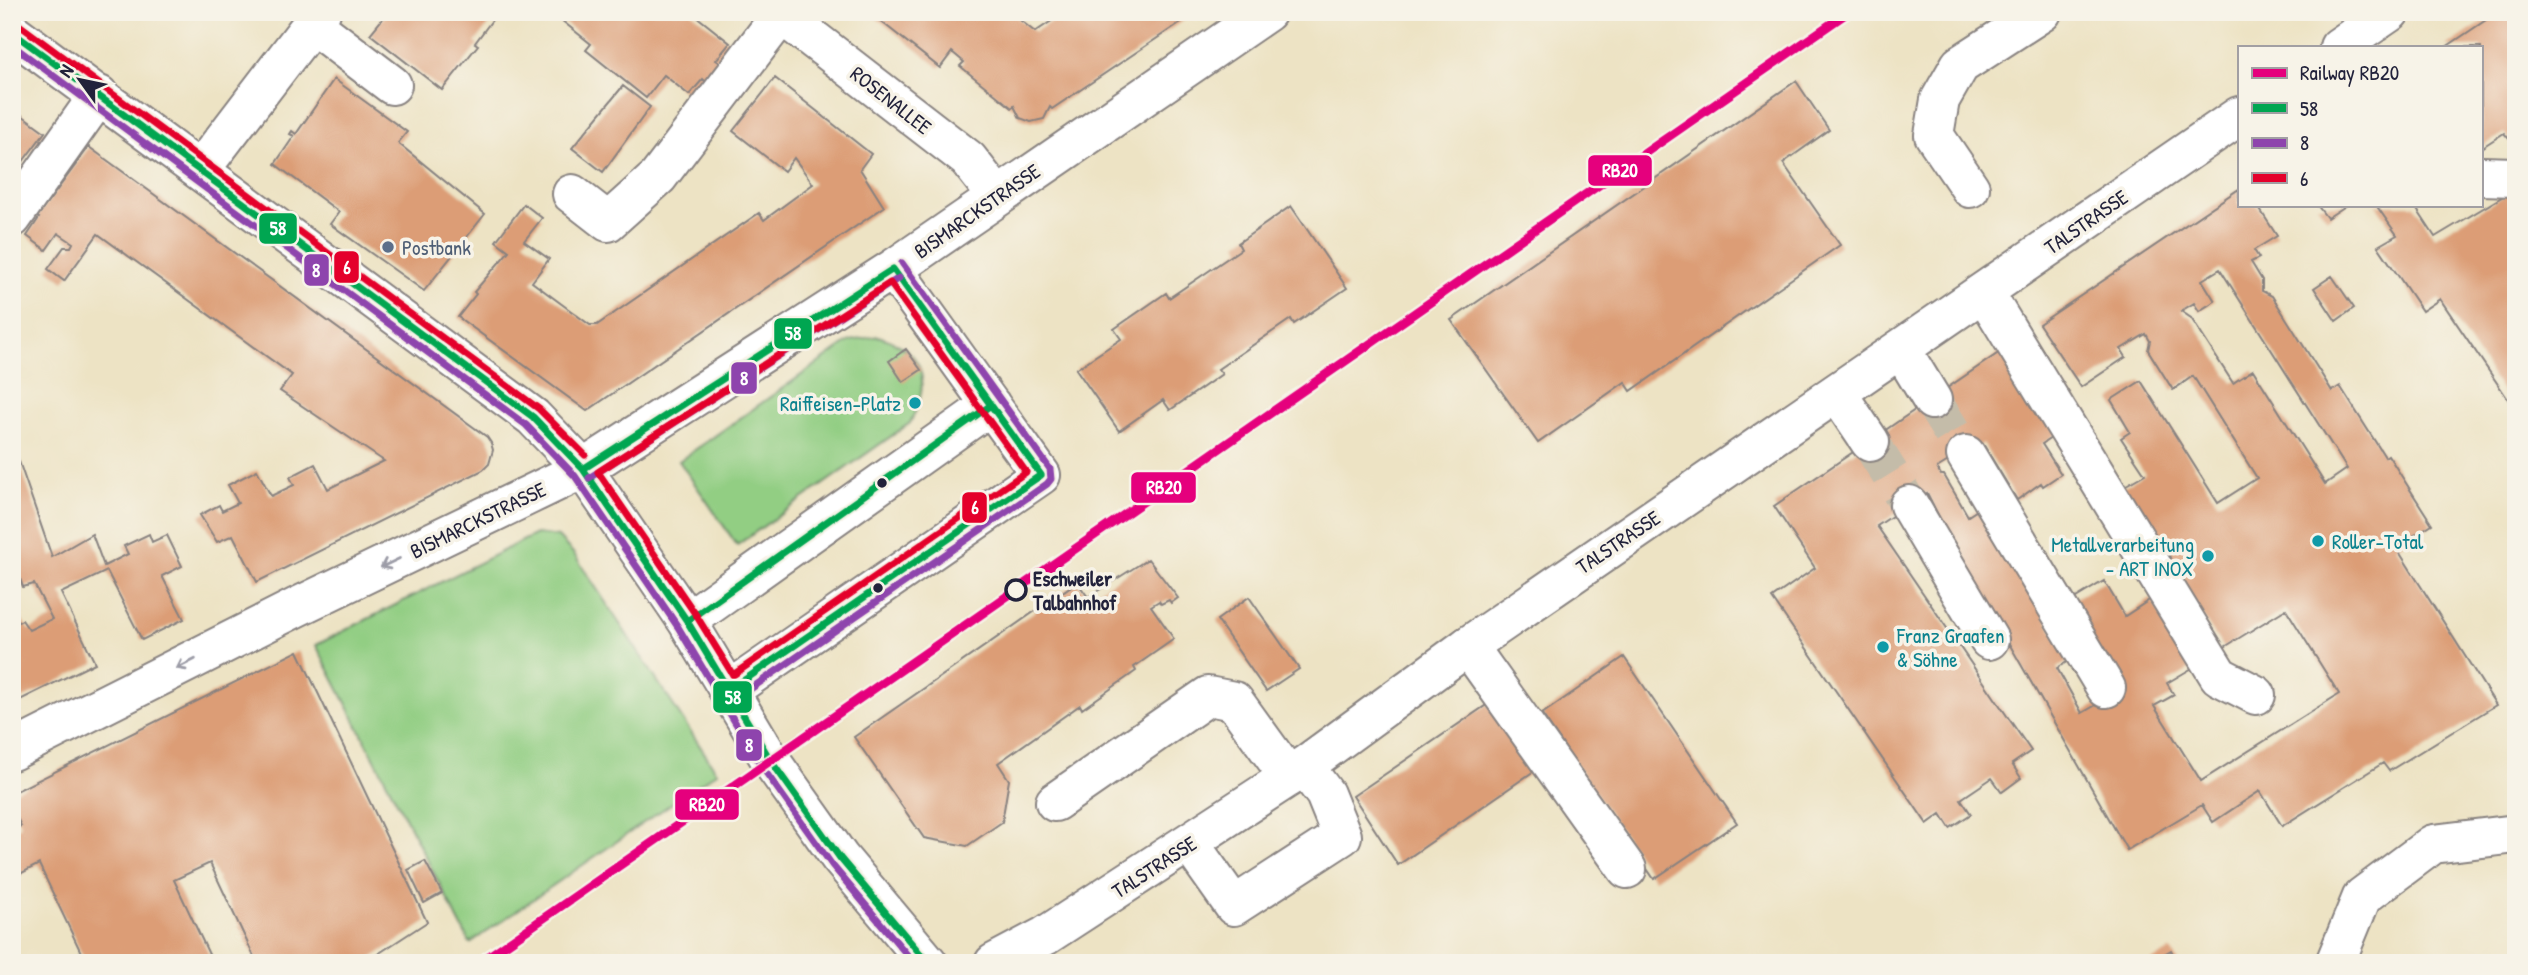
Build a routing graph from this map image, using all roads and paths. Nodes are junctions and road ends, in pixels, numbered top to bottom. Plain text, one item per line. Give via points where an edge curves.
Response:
1 (1267, 12) edge
2 (2042, 12) edge
3 (779, 14) edge
4 (316, 18) edge
5 (12, 32) edge
6 (392, 85) dead end
7 (99, 95) junction
8 (2238, 117) edge
9 (201, 169) junction
10 (2482, 176) edge
11 (2516, 177) edge
12 (1970, 188) dead end
13 (572, 194) dead end
14 (997, 196) junction
15 (12, 218) edge
16 (893, 269) junction
17 (1984, 292) junction
18 (1901, 349) junction
19 (1837, 393) junction
20 (1932, 400) tunnel mouth
21 (991, 405) junction
22 (1870, 442) tunnel mouth
23 (1966, 455) tunnel mouth
24 (583, 469) junction
25 (1909, 505) tunnel mouth
26 (687, 621) junction
27 (1989, 640) dead end
28 (1468, 646) junction
29 (2106, 688) dead end
30 (730, 690) junction
31 (2256, 695) dead end
32 (12, 751) edge
33 (1297, 771) junction
34 (1055, 802) dead end
35 (2516, 834) edge
36 (1190, 844) junction
37 (1627, 870) dead end
38 (928, 963) edge
39 (994, 963) edge
40 (2335, 963) edge

1 - 14 street, BISMARCKSTRASSE
2 - 12 street via 1961,65 1940,100 1934,135
3 - 13 street via 658,177 608,222
3 - 14 street, ROSENALLEE via 968,159
4 - 6 street
4 - 9 street
5 - 7 street
7 - 9 street
7 - 15 street
8 - 17 street, TALSTRASSE
9 - 24 street via 533,416
10 - 11 street
14 - 16 street, BISMARCKSTRASSE
16 - 21 street
16 - 24 street, BISMARCKSTRASSE
17 - 18 street, TALSTRASSE
17 - 31 street via 2219,676
18 - 19 street, TALSTRASSE
18 - 20 street
19 - 22 street
19 - 28 street, TALSTRASSE
21 - 26 street
21 - 30 street via 1041,475
23 - 29 street
24 - 26 street
24 -> 32 street, BISMARCKSTRASSE
25 - 27 street
26 - 30 street
28 - 33 street, TALSTRASSE
28 - 37 street
30 - 38 street via 760,744 840,858
33 - 34 street via 1234,701 1208,696
33 - 36 street, TALSTRASSE
33 - 36 street via 1325,794 1342,836 1234,906
35 - 40 street via 2433,844 2362,897
36 - 39 street, TALSTRASSE

